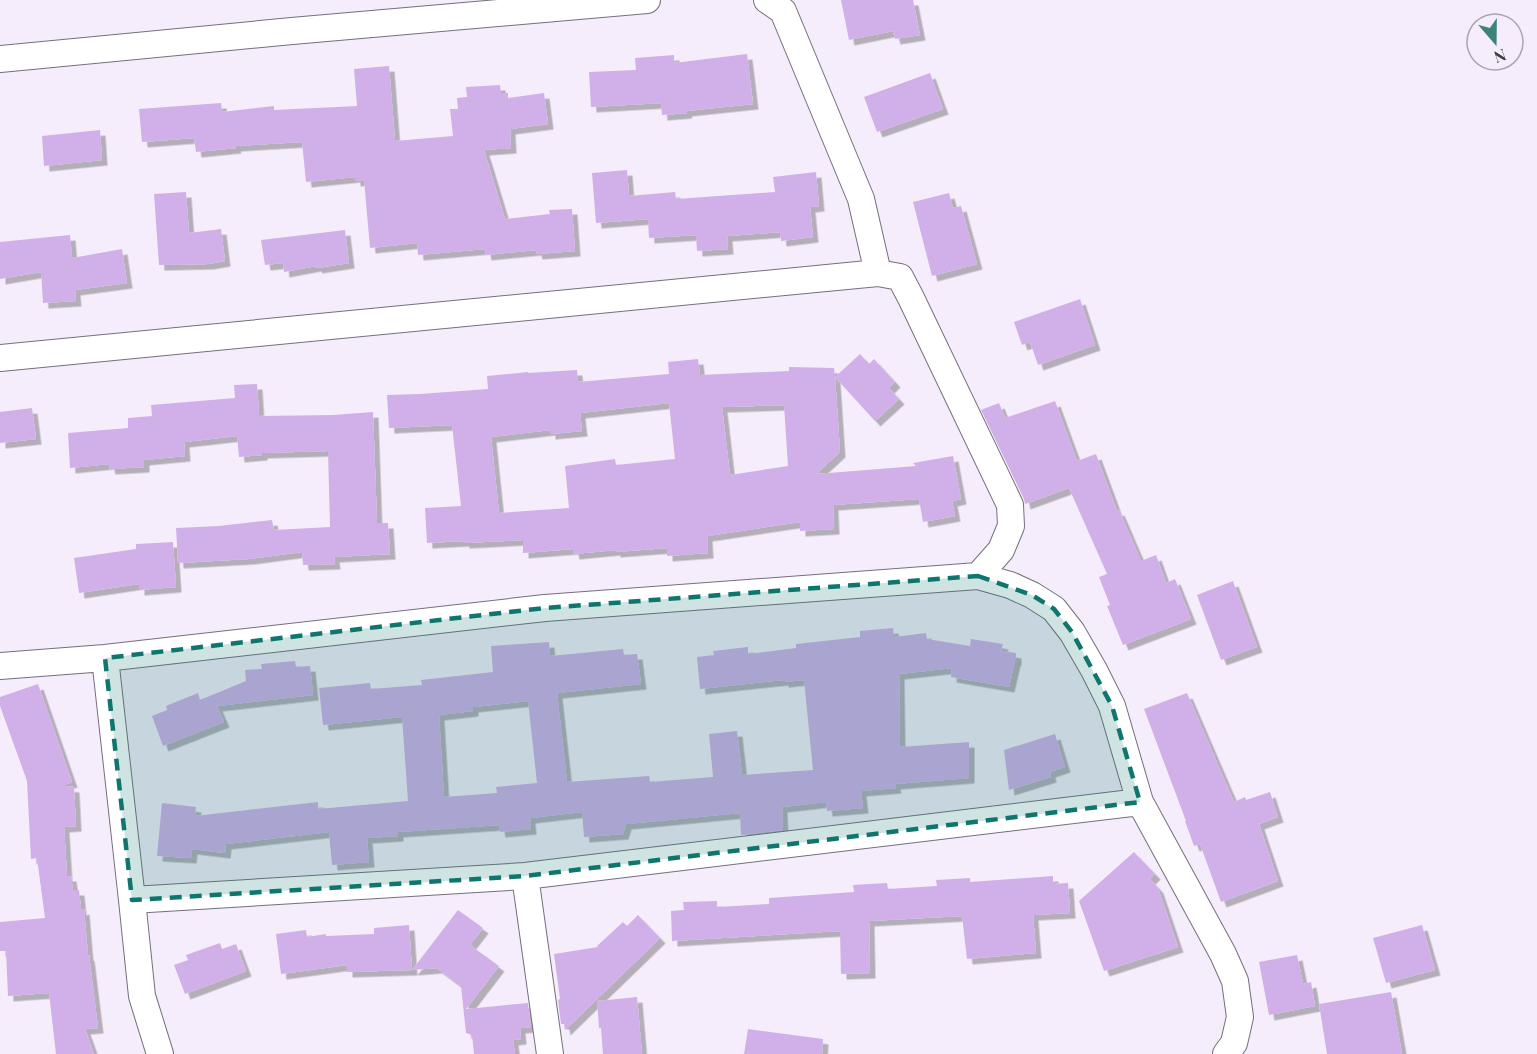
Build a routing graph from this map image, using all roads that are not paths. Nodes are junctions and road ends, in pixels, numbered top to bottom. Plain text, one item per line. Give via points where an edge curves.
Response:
1 (647, 0) edge
2 (767, 0) edge
3 (0, 59) edge
4 (878, 273) junction
5 (0, 358) edge
6 (978, 576) junction
7 (105, 658) junction
8 (0, 666) edge
9 (1140, 802) junction
10 (525, 876) junction
11 (132, 900) junction
12 (160, 1054) edge
13 (550, 1054) edge
14 (1226, 1054) edge

1 - 3 street
2 - 4 street via 783,10 861,199
4 - 5 street
4 - 6 street via 900,277 912,298 1010,505 1011,526 1001,550
6 - 7 street via 545,608
6 - 9 street via 1032,595 1054,609 1072,632 1112,706
7 - 8 street
7 - 11 street
9 - 10 street
9 - 14 street via 1235,981 1240,1017 1234,1043
10 - 11 street
10 - 13 street
11 - 12 street via 142,996

